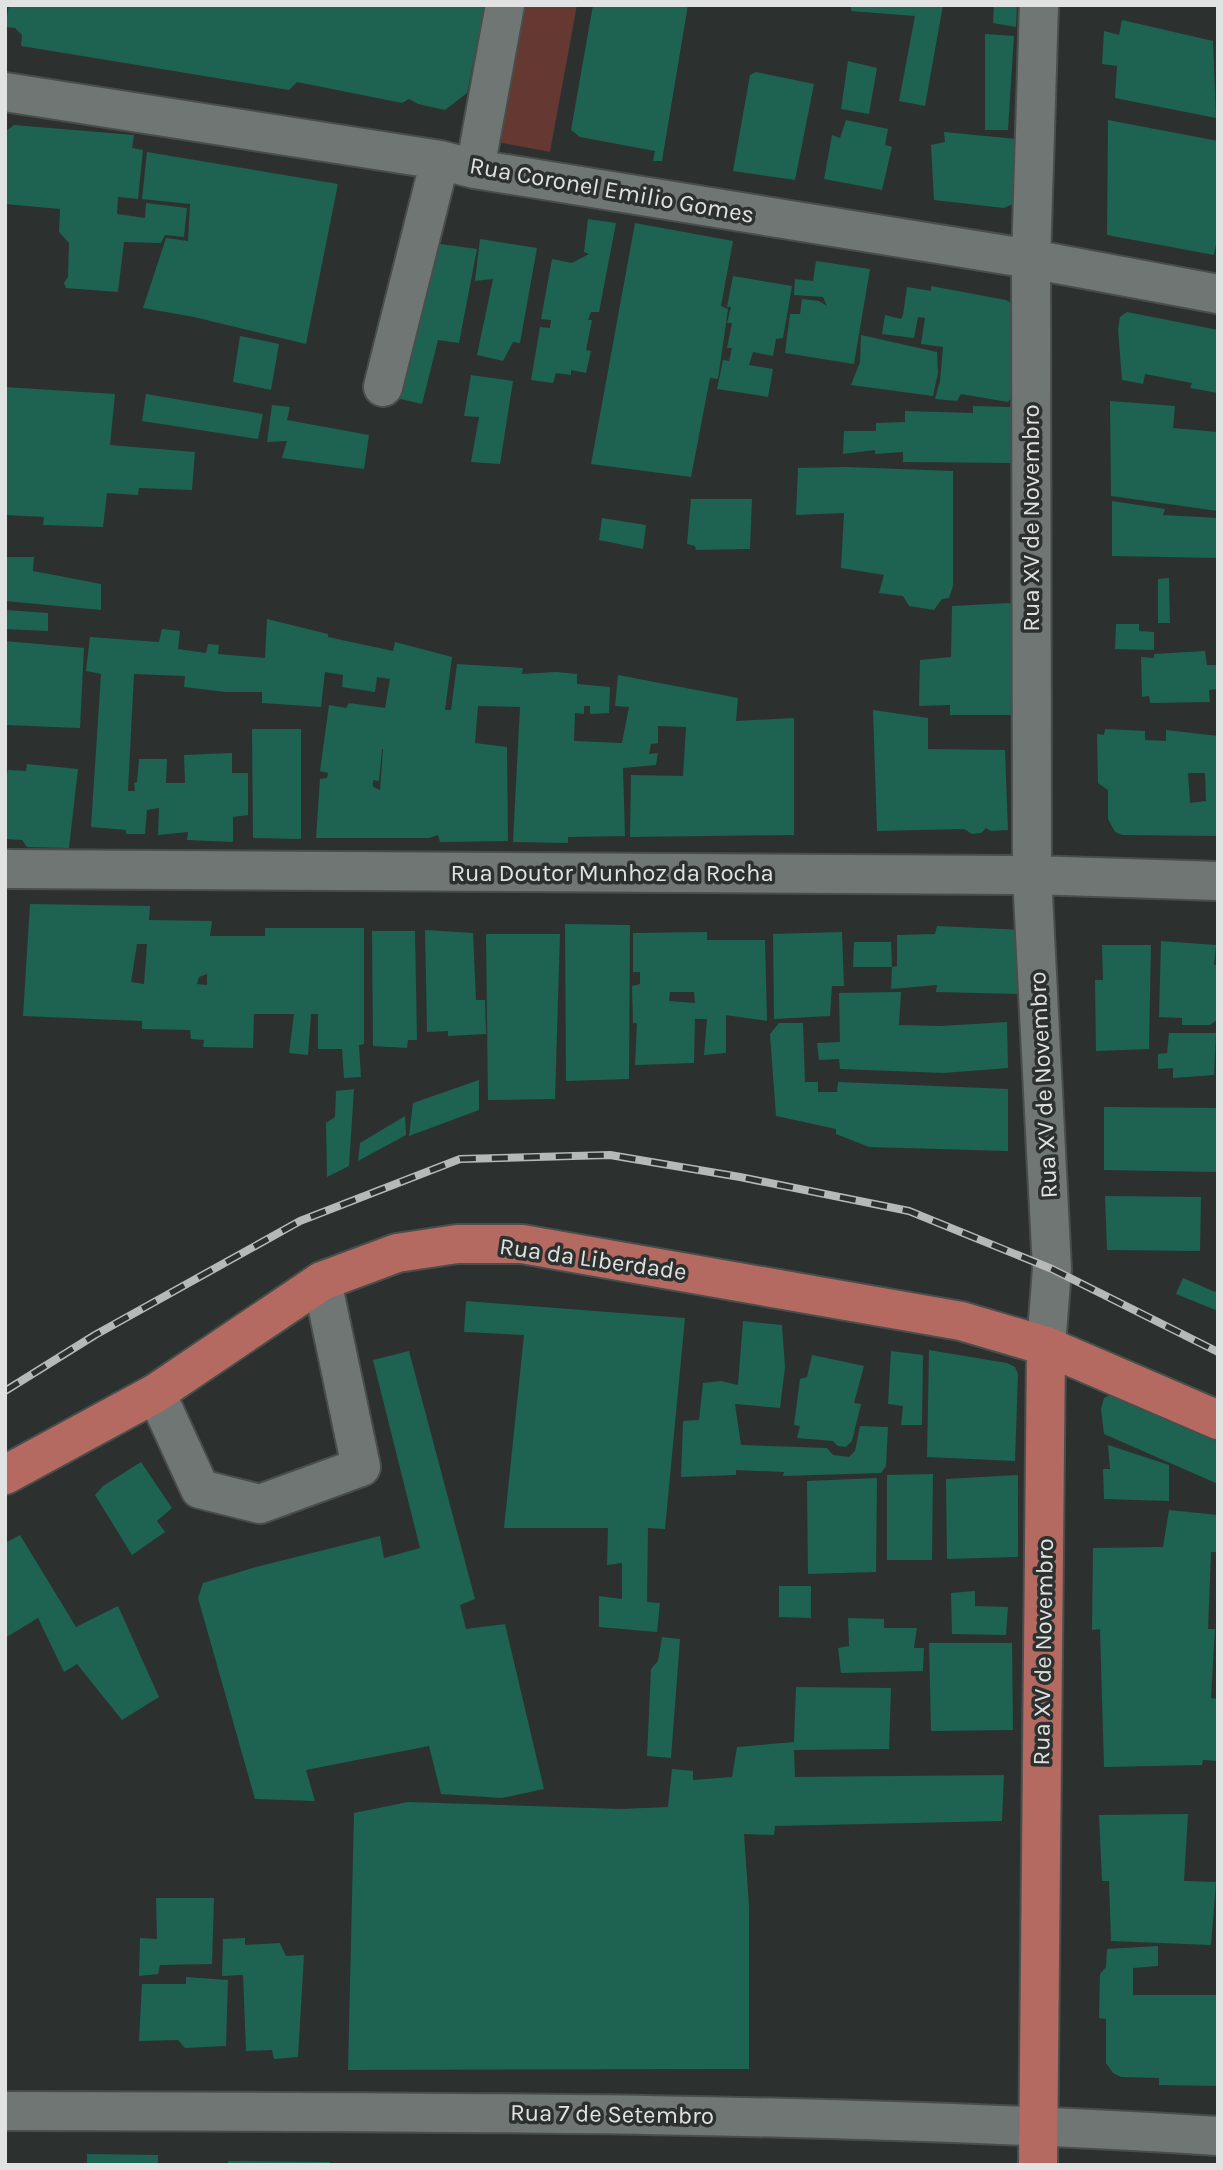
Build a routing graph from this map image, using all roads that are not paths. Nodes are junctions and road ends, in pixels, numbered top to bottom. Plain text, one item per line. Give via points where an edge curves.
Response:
1 (505, 5) edge
2 (1039, 5) edge
3 (5, 92) edge
4 (458, 164) junction
5 (1031, 259) junction
6 (1218, 294) edge
7 (383, 387) dead end
8 (5, 869) edge
9 (1032, 875) junction
10 (1218, 881) edge
11 (322, 1281) junction
12 (1046, 1346) junction
13 (156, 1393) junction
14 (1218, 1420) edge
15 (5, 1475) edge
16 (5, 2111) edge
17 (1038, 2124) junction
18 (1218, 2136) edge
19 (1038, 2165) edge

1 - 4 street
2 - 5 street, Rua XV de Novembro
3 - 4 street, Rua Coronel Emilio Gomes
4 - 5 street, Rua Coronel Emilio Gomes
4 - 7 street
5 - 6 street, Rua Coronel Emilio Gomes
5 - 9 street, Rua XV de Novembro
8 - 9 street, Rua Doutor Munhoz da Rocha
9 - 10 street, Rua Doutor Munhoz da Rocha
9 - 12 street, Rua XV de Novembro via 1052,1269
11 - 12 main road, Rua da Liberdade via 397,1253 457,1244 522,1244 898,1308
11 - 13 main road, Rua da Liberdade
11 - 13 street via 361,1467 260,1504 200,1489
12 - 14 main road, Rua da Liberdade
12 - 17 main road, Rua XV de Novembro
13 - 15 main road, Rua da Liberdade
16 - 17 street, Rua 7 de Setembro via 572,2112
17 - 18 street, Rua 7 de Setembro
17 - 19 main road, Rua XV de Novembro

